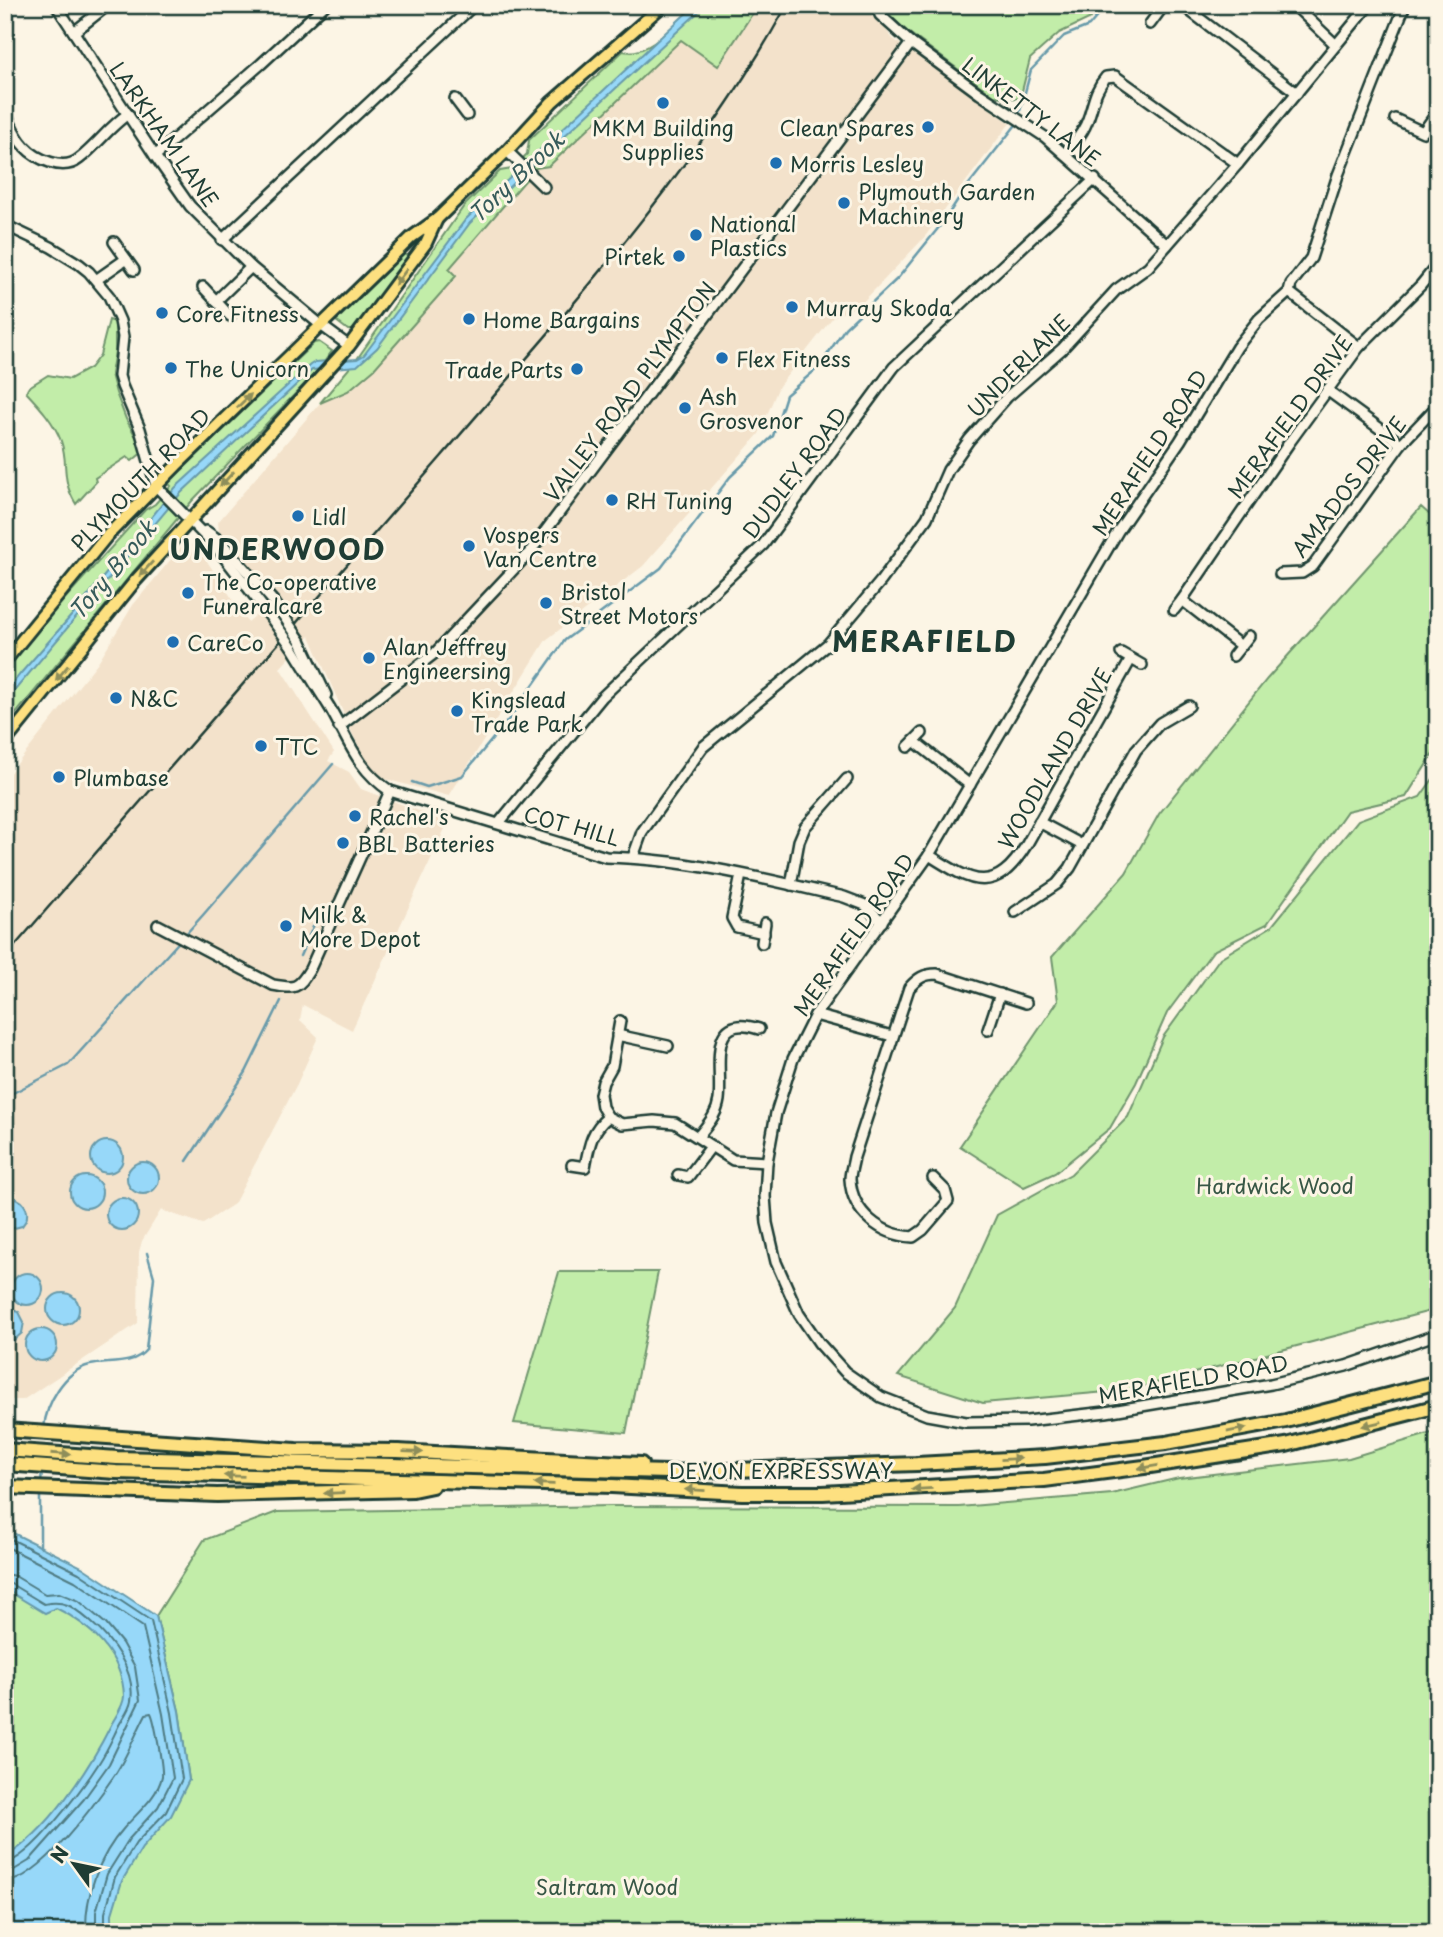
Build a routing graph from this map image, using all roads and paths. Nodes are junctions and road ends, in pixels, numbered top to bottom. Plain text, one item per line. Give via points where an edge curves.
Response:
1 (56, 5) edge
2 (108, 5) edge
3 (325, 5) edge
4 (474, 5) edge
5 (663, 5) edge
6 (877, 5) edge
7 (1164, 5) edge
8 (1182, 5) edge
9 (1294, 5) edge
10 (1369, 5) edge
11 (1405, 5) edge
12 (1150, 24) dead end
13 (74, 32) junction
14 (911, 43) junction
15 (1336, 45) junction
16 (1297, 93) junction
17 (455, 99) dead end
18 (1438, 111) edge
19 (5, 112) edge
20 (128, 114) junction
21 (467, 115) dead end
22 (1395, 119) dead end
23 (507, 151) junction
24 (1066, 153) junction
25 (155, 156) junction
26 (1238, 164) junction
27 (1095, 179) junction
28 (544, 187) dead end
29 (437, 219) junction
30 (5, 225) edge
31 (222, 240) junction
32 (114, 242) dead end
33 (1167, 245) junction
34 (126, 259) junction
35 (1438, 264) edge
36 (251, 267) junction
37 (135, 270) dead end
38 (96, 280) junction
39 (203, 287) dead end
40 (1289, 292) junction
41 (216, 302) junction
42 (230, 316) dead end
43 (322, 326) junction
44 (349, 346) junction
45 (1359, 347) junction
46 (1327, 390) junction
47 (1438, 405) edge
48 (1401, 444) junction
49 (156, 486) junction
50 (190, 520) junction
51 (1280, 573) dead end
52 (1182, 600) junction
53 (1174, 610) dead end
54 (1249, 636) dead end
55 (1241, 646) junction
56 (1121, 653) dead end
57 (1233, 656) dead end
58 (1131, 659) junction
59 (5, 661) edge
60 (1142, 665) dead end
61 (1189, 706) dead end
62 (331, 710) junction
63 (339, 727) junction
64 (922, 733) dead end
65 (5, 742) edge
66 (846, 779) dead end
67 (970, 785) junction
68 (390, 791) junction
69 (1040, 822) junction
70 (499, 823) junction
71 (1082, 845) junction
72 (929, 855) junction
73 (633, 858) junction
74 (740, 875) junction
75 (791, 885) junction
76 (1015, 912) dead end
77 (882, 922) junction
78 (158, 925) dead end
79 (764, 933) dead end
80 (1000, 994) junction
81 (1026, 1003) dead end
82 (816, 1015) junction
83 (620, 1021) dead end
84 (759, 1028) dead end
85 (988, 1030) dead end
86 (617, 1035) junction
87 (892, 1036) junction
88 (668, 1046) dead end
89 (608, 1117) junction
90 (698, 1137) junction
91 (710, 1148) junction
92 (767, 1162) junction
93 (572, 1165) dead end
94 (678, 1175) dead end
95 (933, 1178) dead end
96 (1438, 1335) edge
97 (1438, 1382) edge
98 (1438, 1406) edge
99 (5, 1430) edge
100 (5, 1450) edge
101 (296, 1450) junction
102 (5, 1464) edge
103 (386, 1464) junction
104 (723, 1471) junction
105 (450, 1481) junction
106 (5, 1487) edge

1 - 13 street, LARKHAM LANE
2 - 13 street
3 - 25 street
4 - 31 street
5 - 23 main road, PLYMOUTH ROAD via 552,102
6 - 14 street, LINKETTY LANE via 880,15
7 - 12 street
8 - 16 street
9 - 15 street
10 - 15 street, UNDERLANE
11 - 40 street, MERAFIELD ROAD via 1338,176 1317,245
13 - 20 street, LARKHAM LANE
14 - 24 street, LINKETTY LANE
14 - 63 street, VALLEY ROAD PLYMPTON via 529,553 435,653
15 - 16 street, UNDERLANE
16 - 26 street, UNDERLANE
17 - 21 street
18 - 22 street via 1423,131
19 - 20 street via 25,148 55,164 78,160
20 - 25 street, LARKHAM LANE
23 - 28 street
23 - 29 main road, PLYMOUTH ROAD
24 - 26 street via 1080,137 1099,86 1106,77 1115,76
24 - 27 street, LINKETTY LANE
25 - 31 street, LARKHAM LANE via 190,206
26 - 33 street, UNDERLANE
27 - 33 street, LINKETTY LANE
27 - 70 street, DUDLEY ROAD via 894,367 763,545 602,697
29 - 43 main road, PLYMOUTH ROAD via 412,237
29 -> 44 main road, PLYMOUTH ROAD via 426,243
30 - 38 street via 51,247
31 - 36 street, LARKHAM LANE
32 - 34 street
33 - 73 street, UNDERLANE via 1007,397 969,440 948,470 927,518 881,580 828,643 703,747 642,832
34 - 37 street
34 - 38 street
35 - 45 street, MERAFIELD DRIVE
36 - 41 street
36 - 43 street, LARKHAM LANE
38 - 49 street via 120,321 119,376
39 - 41 street
40 - 45 street
40 - 67 street, MERAFIELD ROAD via 1237,346 1118,531
41 - 42 street
43 - 44 street, LARKHAM LANE
49 -> 43 main road, PLYMOUTH ROAD
44 -> 50 main road, PLYMOUTH ROAD
45 - 46 street, MERAFIELD DRIVE
46 - 48 street
46 - 52 street, MERAFIELD DRIVE
47 - 48 street, AMADOS DRIVE
48 - 51 street, AMADOS DRIVE via 1313,566 1302,573
49 - 50 street, COT HILL
49 - 59 main road, PLYMOUTH ROAD via 106,537
50 - 62 street, COT HILL, bridge via 266,611
50 - 62 street, COT HILL, bridge via 220,541 274,602 300,640
50 -> 65 main road, PLYMOUTH ROAD
52 - 53 street, MERAFIELD DRIVE
52 - 55 street
54 - 55 street
55 - 57 street
56 - 58 street, WOODLAND DRIVE
58 - 60 street, WOODLAND DRIVE
58 - 69 street, WOODLAND DRIVE
61 - 71 street via 1148,733
62 - 63 street, COT HILL
63 - 68 street, COT HILL via 363,768
64 - 67 street via 911,744
66 - 75 street via 804,827
67 - 72 street, MERAFIELD ROAD
68 - 70 street, COT HILL
68 - 78 street via 301,984 291,988 273,985
69 - 71 street
69 - 72 street, WOODLAND DRIVE via 1017,861 992,878 959,874
70 - 73 street, COT HILL via 606,857
71 - 76 street via 1057,884
72 - 77 street, MERAFIELD ROAD
73 - 74 street, COT HILL
74 - 75 street, COT HILL
74 - 79 street via 732,918 737,926
75 - 77 street, COT HILL via 865,905
77 - 82 street, MERAFIELD ROAD
80 - 81 street
80 - 85 street
80 - 87 street via 927,974 909,988
82 - 87 street
82 - 92 street, MERAFIELD ROAD via 793,1059
83 - 86 street
84 - 90 street via 739,1025 719,1043 719,1099 715,1115
86 - 88 street
86 - 89 street via 612,1066 600,1094
87 - 95 street via 854,1157 853,1196 863,1214 882,1228 913,1237 948,1201
89 - 90 street via 622,1124 675,1123
89 - 93 street via 592,1134 585,1167
90 - 91 street
91 - 92 street via 733,1160
91 - 94 street via 688,1177
92 - 96 street, MERAFIELD ROAD via 767,1223 776,1262 799,1314 845,1372 881,1397 927,1415 967,1422 1027,1421 1131,1409 1346,1366
104 -> 97 highway, DEVON EXPRESSWAY via 1045,1457 1166,1444 1286,1421
98 -> 105 highway, DEVON EXPRESSWAY via 1286,1444 1044,1480 823,1493
99 - 101 highway
100 -> 103 highway, DEVON EXPRESSWAY via 117,1458
101 - 103 highway
101 -> 104 highway via 578,1459
105 -> 102 highway, DEVON EXPRESSWAY via 116,1472
103 - 104 highway, DEVON EXPRESSWAY
105 -> 106 highway via 413,1490 292,1494

